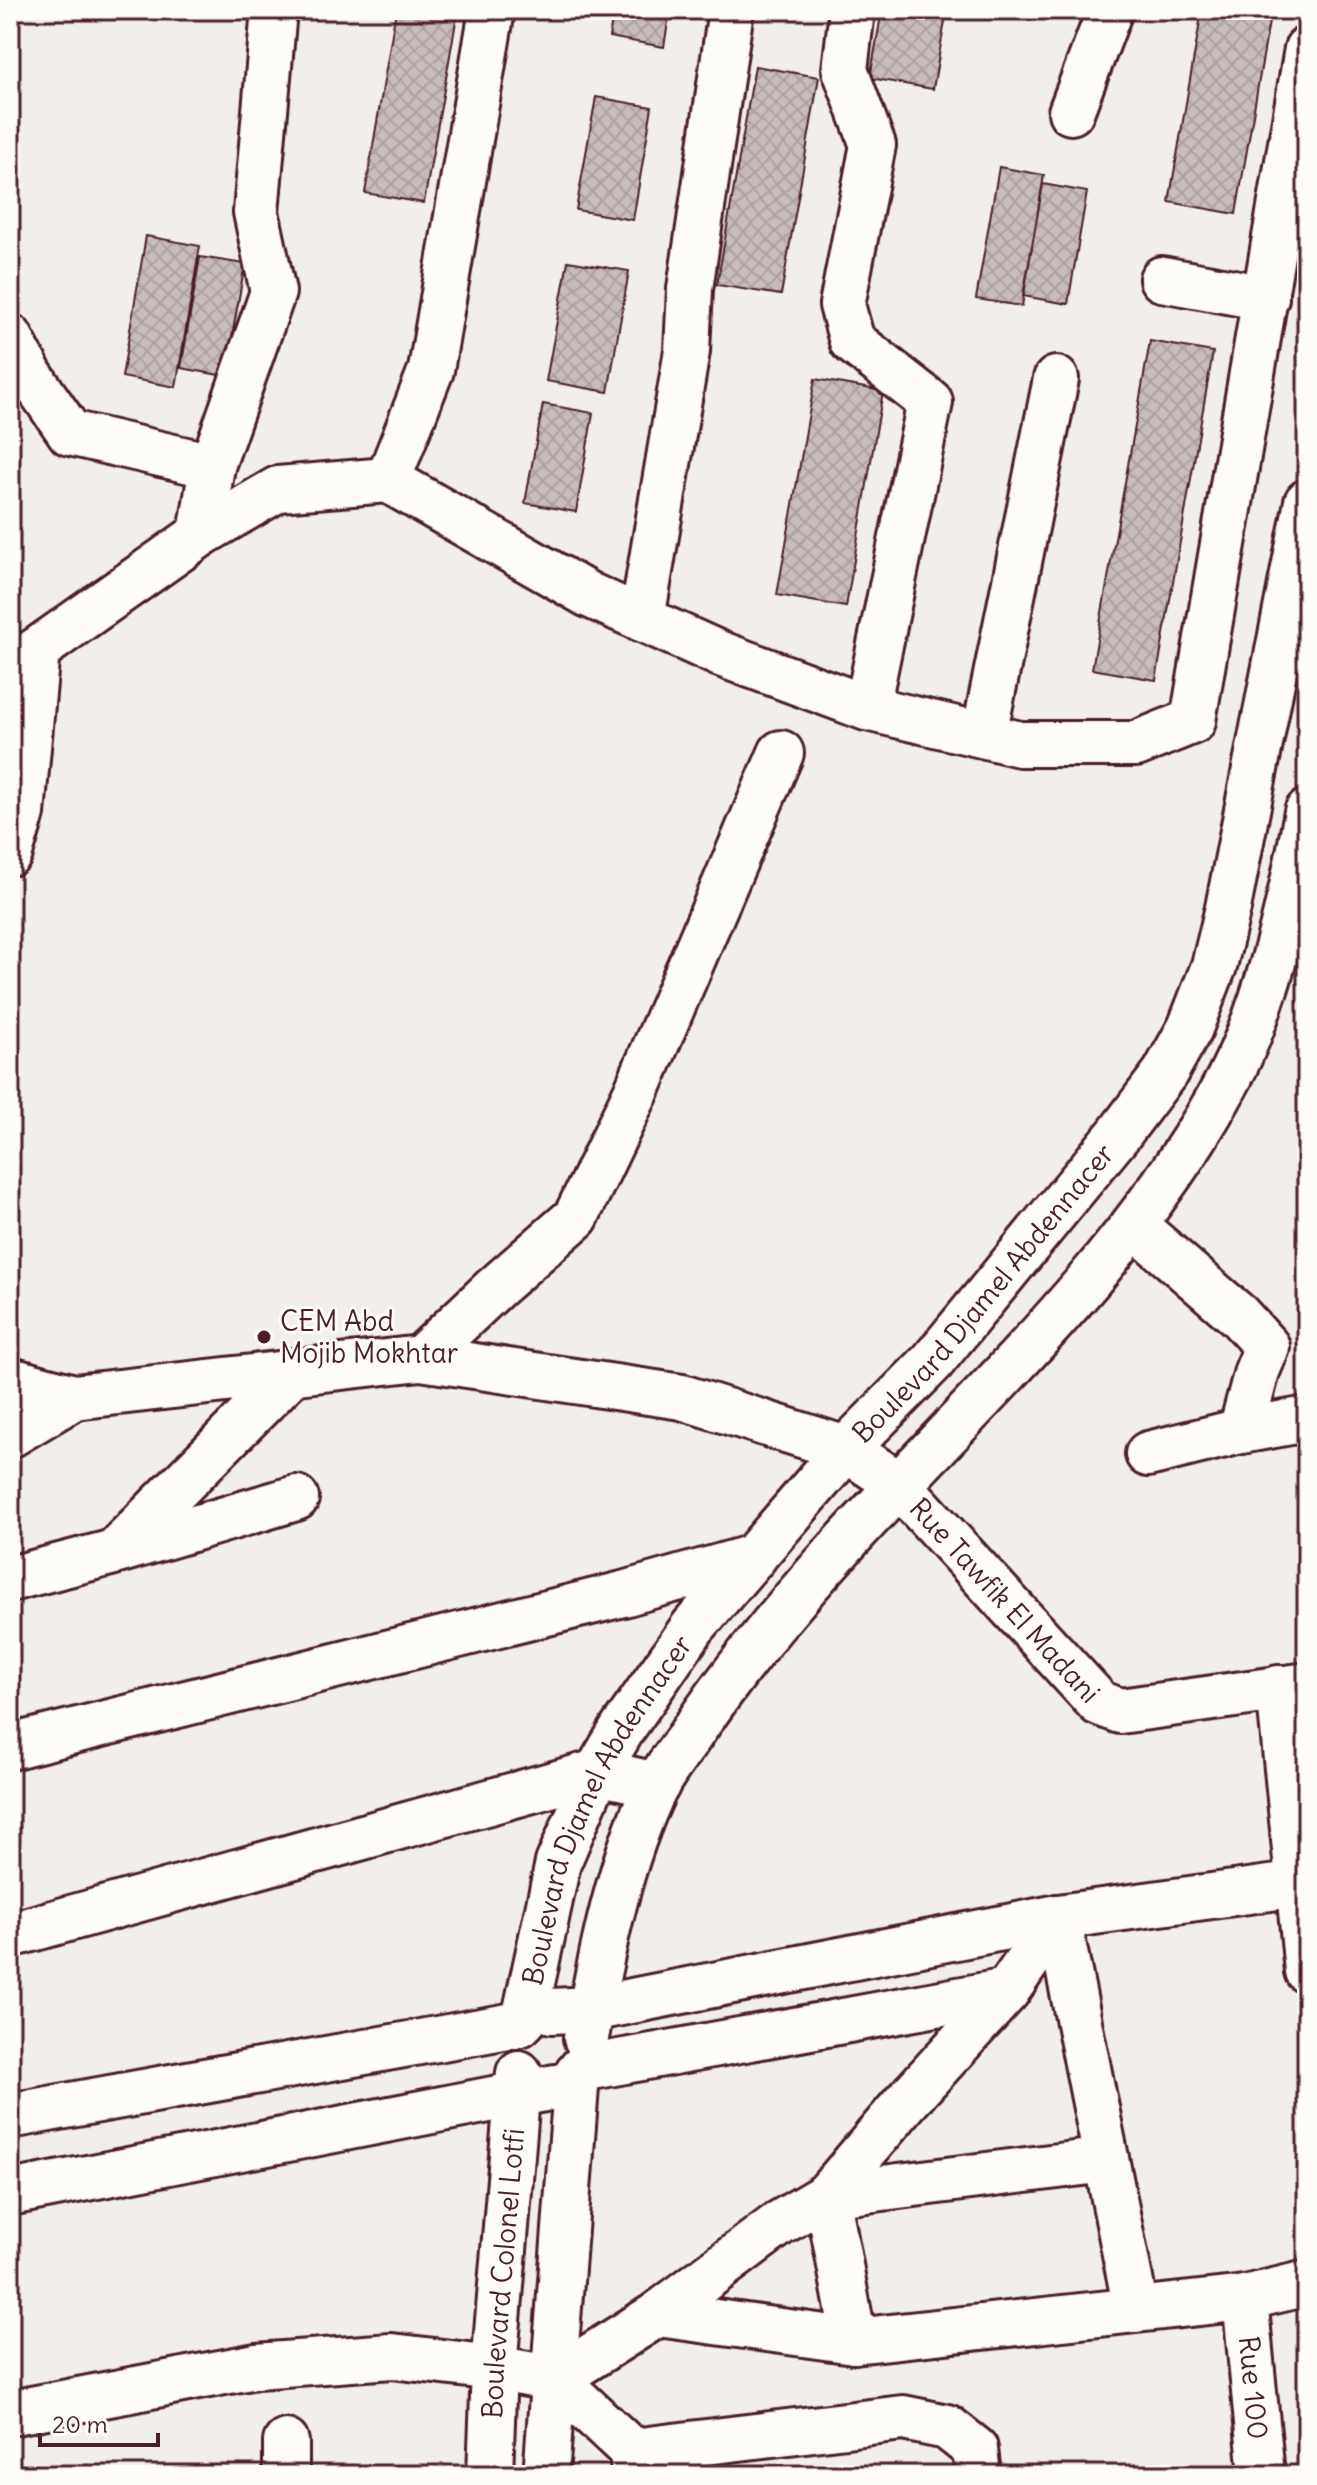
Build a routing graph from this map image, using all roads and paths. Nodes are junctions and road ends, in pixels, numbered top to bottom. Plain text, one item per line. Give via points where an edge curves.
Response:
1 (274, 10) edge
2 (492, 10) edge
3 (731, 10) edge
4 (852, 10) edge
5 (1110, 10) edge
6 (1307, 49) edge
7 (1071, 112) dead end
8 (1162, 279) dead end
9 (1266, 298) junction
10 (10, 337) edge
11 (20, 378) edge
12 (1056, 379) dead end
13 (212, 466) junction
14 (388, 480) junction
15 (1307, 502) edge
16 (201, 534) junction
17 (642, 619) junction
18 (23, 662) edge
19 (867, 708) junction
20 (984, 735) junction
21 (781, 753) dead end
22 (1307, 812) edge
23 (10, 853) edge
24 (1135, 1226) junction
25 (421, 1358) junction
26 (294, 1371) junction
27 (10, 1380) edge
28 (74, 1397) junction
29 (1307, 1419) edge
30 (1241, 1431) junction
31 (10, 1435) edge
32 (846, 1449) junction
33 (1148, 1454) dead end
34 (898, 1484) junction
35 (296, 1498) dead end
36 (114, 1552) junction
37 (754, 1557) junction
38 (10, 1579) edge
39 (1293, 1687) edge
40 (10, 1747) edge
41 (597, 1772) junction
42 (657, 1785) junction
43 (1303, 1883) edge
44 (1058, 1917) junction
45 (10, 1935) edge
46 (1307, 1971) edge
47 (1007, 1991) junction
48 (552, 2050) junction
49 (10, 2116) edge
50 (1106, 2160) junction
51 (10, 2193) edge
52 (827, 2195) junction
53 (1307, 2283) edge
54 (1245, 2298) junction
55 (1136, 2309) junction
56 (658, 2314) junction
57 (854, 2341) junction
58 (494, 2368) junction
59 (555, 2379) junction
60 (10, 2413) edge
61 (633, 2463) edge
62 (490, 2475) edge
63 (546, 2475) edge
64 (978, 2475) edge
65 (1262, 2475) edge

1 - 13 street via 256,212 273,292
2 - 14 street via 431,370
3 - 17 street via 690,289 687,351
4 - 19 street via 845,70 873,145 842,305 852,341 930,402
5 - 7 street
6 - 9 street
8 - 9 street
9 - 20 street via 1193,721 1136,744 1020,744
10 - 11 street
11 - 13 street via 70,433
12 - 20 street
13 - 16 street
14 - 16 street via 278,489
14 - 17 street via 589,595
15 - 32 street, Boulevard Djamel Abdennacer via 1228,908 1214,966 1190,1028 1165,1073 1119,1134 932,1362
16 - 18 street
17 - 19 street
18 - 23 street via 22,813
19 - 20 street
21 - 25 street via 642,1078 576,1217
22 - 24 street, Boulevard Djamel Abdennacer via 1249,1033 1220,1097
24 - 30 street via 1267,1347
24 - 34 street, Boulevard Djamel Abdennacer
25 - 26 street, Rue Tawfik El Madani
25 - 32 street, Rue Tawfik El Madani via 682,1397
26 - 28 street, Rue Tawfik El Madani
26 - 36 street
27 - 28 street
28 - 31 street
29 - 30 street
30 - 33 street
32 - 34 street, Rue Tawfik El Madani
32 - 37 street, Boulevard Djamel Abdennacer
34 - 39 street, Rue Tawfik El Madani via 1099,1703 1120,1711
34 - 42 street, Boulevard Djamel Abdennacer via 732,1675
35 - 36 street
36 - 38 street
37 - 40 street
37 - 41 street, Boulevard Djamel Abdennacer via 693,1627
39 - 43 street
41 - 42 street
41 - 45 street
41 - 48 street, Boulevard Djamel Abdennacer via 558,1863
42 - 48 street, Boulevard Djamel Abdennacer
43 - 44 street
43 - 46 street
44 - 47 street
44 - 48 street
44 - 50 street
47 - 48 street
47 - 52 street
48 - 49 street
48 - 51 street
48 - 58 street, Boulevard Colonel Lotfi
48 - 59 street, Boulevard Colonel Lotfi
50 - 52 street
50 - 55 street
52 - 56 street via 780,2223
52 - 57 street
53 - 54 street
54 - 55 street
54 - 65 street, Rue 100
55 - 57 street
56 - 57 street
56 - 59 street
58 - 59 street
58 - 60 street via 392,2356 256,2366
58 - 62 street, Boulevard Colonel Lotfi
59 - 61 street
59 - 63 street, Boulevard Colonel Lotfi
61 - 64 street via 903,2418 947,2427 975,2449

